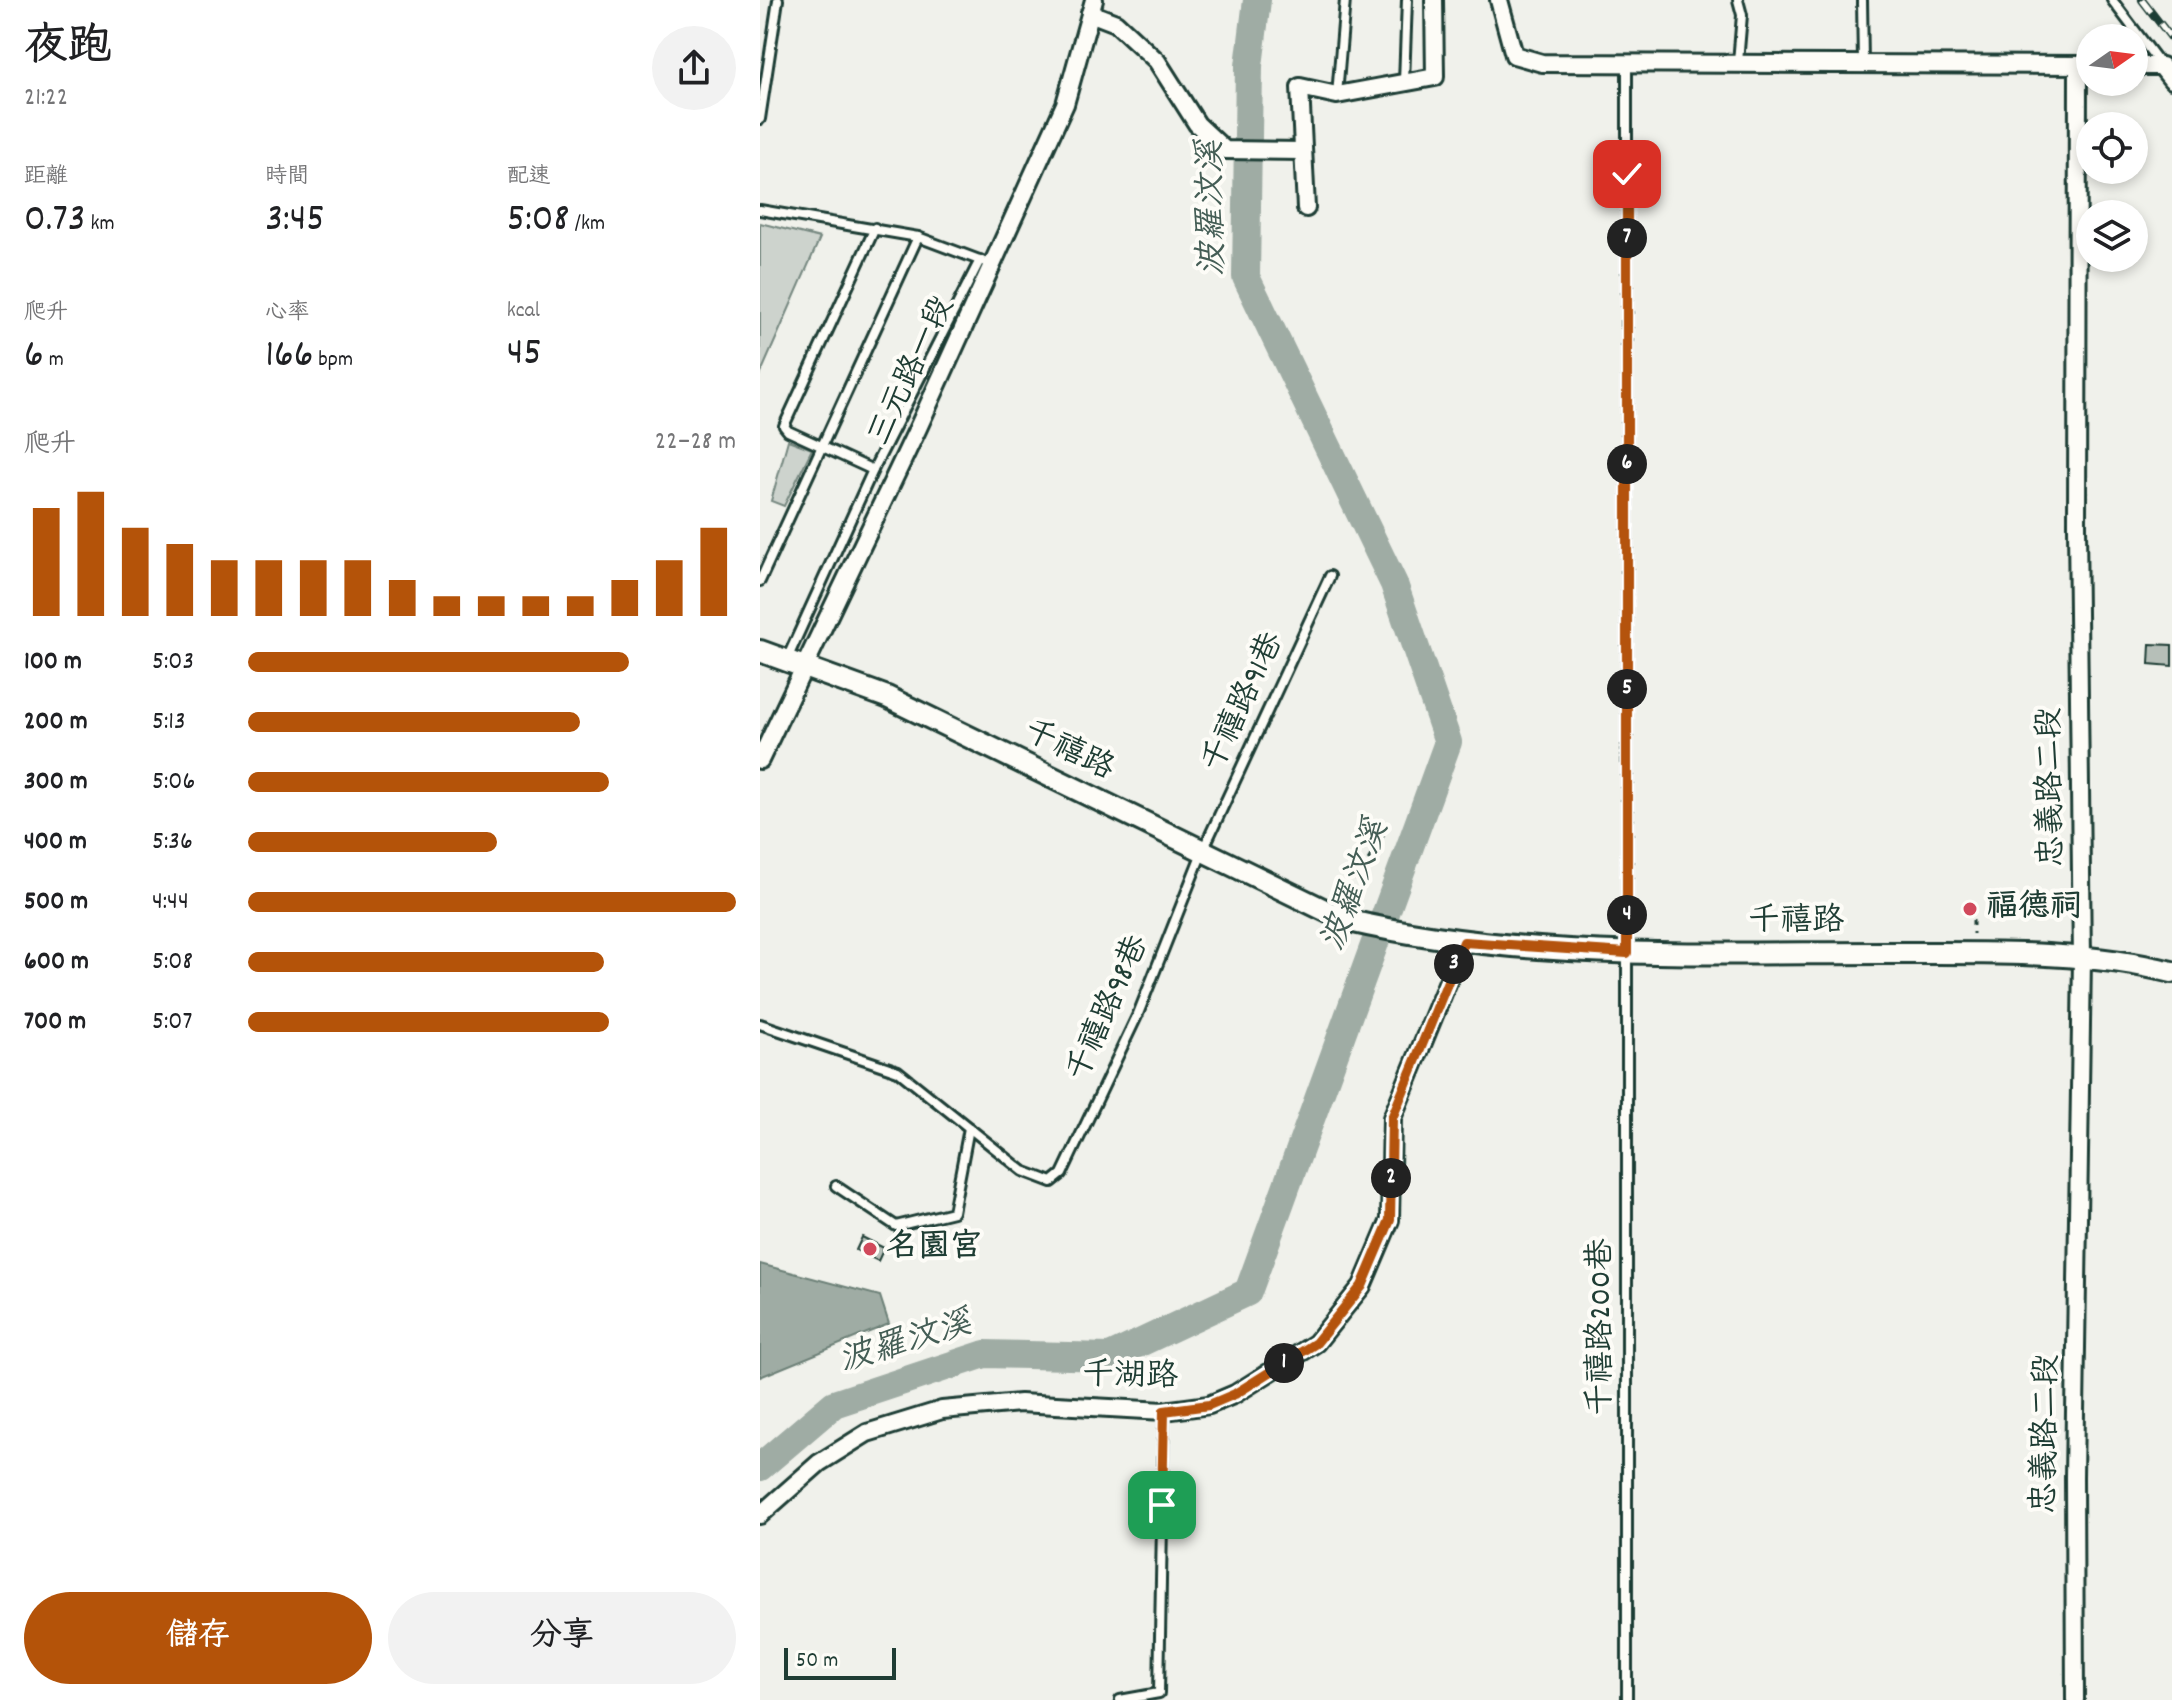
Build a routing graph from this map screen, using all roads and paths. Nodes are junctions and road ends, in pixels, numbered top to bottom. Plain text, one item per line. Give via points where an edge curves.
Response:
1 (778, 0) edge
2 (1345, 0) edge
3 (1407, 0) edge
4 (1434, 0) edge
5 (1499, 0) edge
6 (1738, 0) edge
7 (1862, 0) edge
8 (2112, 0) edge
9 (1092, 6) edge
10 (1738, 62) junction
11 (1863, 62) junction
12 (1627, 63) junction
13 (2076, 65) edge
14 (2148, 66) edge
15 (2161, 66) junction
16 (2172, 80) edge
17 (1404, 83) junction
18 (1337, 95) junction
19 (2084, 96) edge
20 (760, 119) edge
21 (1303, 151) junction
22 (1306, 208) dead end
23 (760, 210) edge
24 (875, 228) junction
25 (918, 237) junction
26 (987, 263) junction
27 (821, 444) junction
28 (873, 470) junction
29 (1330, 576) dead end
30 (760, 581) edge
31 (760, 651) edge
32 (794, 662) junction
33 (760, 760) edge
34 (1389, 826) dead end
35 (1203, 850) junction
36 (1340, 917) junction
37 (1464, 942) junction
38 (1627, 953) junction
39 (2082, 959) junction
40 (2172, 972) edge
41 (760, 1024) edge
42 (969, 1128) junction
43 (836, 1186) dead end
44 (1164, 1411) junction
45 (760, 1515) edge
46 (1120, 1700) edge
47 (1627, 1700) edge
48 (2075, 1700) edge

1 - 20 lane
2 - 18 lane
3 - 17 lane
4 - 17 street via 1435,77
5 - 12 street via 1514,55 1542,63
6 - 10 lane
7 - 11 lane
8 - 15 lane
9 - 21 street via 1157,61 1197,124 1225,150
9 - 26 street, 三元路一段 via 1065,104
10 - 11 street
10 - 12 street
11 - 13 street
12 - 38 lane, 千禧路200巷
14 - 15 street
15 - 16 street
17 - 18 street
18 - 21 street via 1300,87
19 - 39 street, 忠義路二段 via 2077,527
21 - 22 street
23 - 24 lane
24 - 25 lane
24 - 27 lane via 784,426
25 - 26 lane
25 - 27 lane
26 - 28 lane
26 - 32 street, 三元路一段
27 - 28 lane
27 - 30 lane
28 - 32 lane
29 - 35 lane, 千禧路91巷
31 - 32 street, 千禧路
32 - 33 street, 三元路一段
32 - 35 street, 千禧路 via 887,697
34 - 36 path
35 - 36 street, 千禧路
35 - 42 lane, 千禧路98巷 via 1138,1014 1062,1174 1052,1182 1023,1171
36 - 37 street, 千禧路
37 - 38 street, 千禧路
37 - 44 street, 千湖路 via 1392,1118 1390,1220 1362,1286 1305,1350 1222,1400
38 - 39 street, 千禧路 via 1951,953
38 - 47 lane, 千禧路200巷
39 - 40 street, 千禧路 via 2131,962
39 - 48 street, 忠義路二段
41 - 42 lane via 898,1071
42 - 43 lane via 953,1212 896,1226
44 - 45 street, 千湖路 via 1020,1403 942,1410 867,1433 819,1463
44 - 46 lane via 1159,1693

